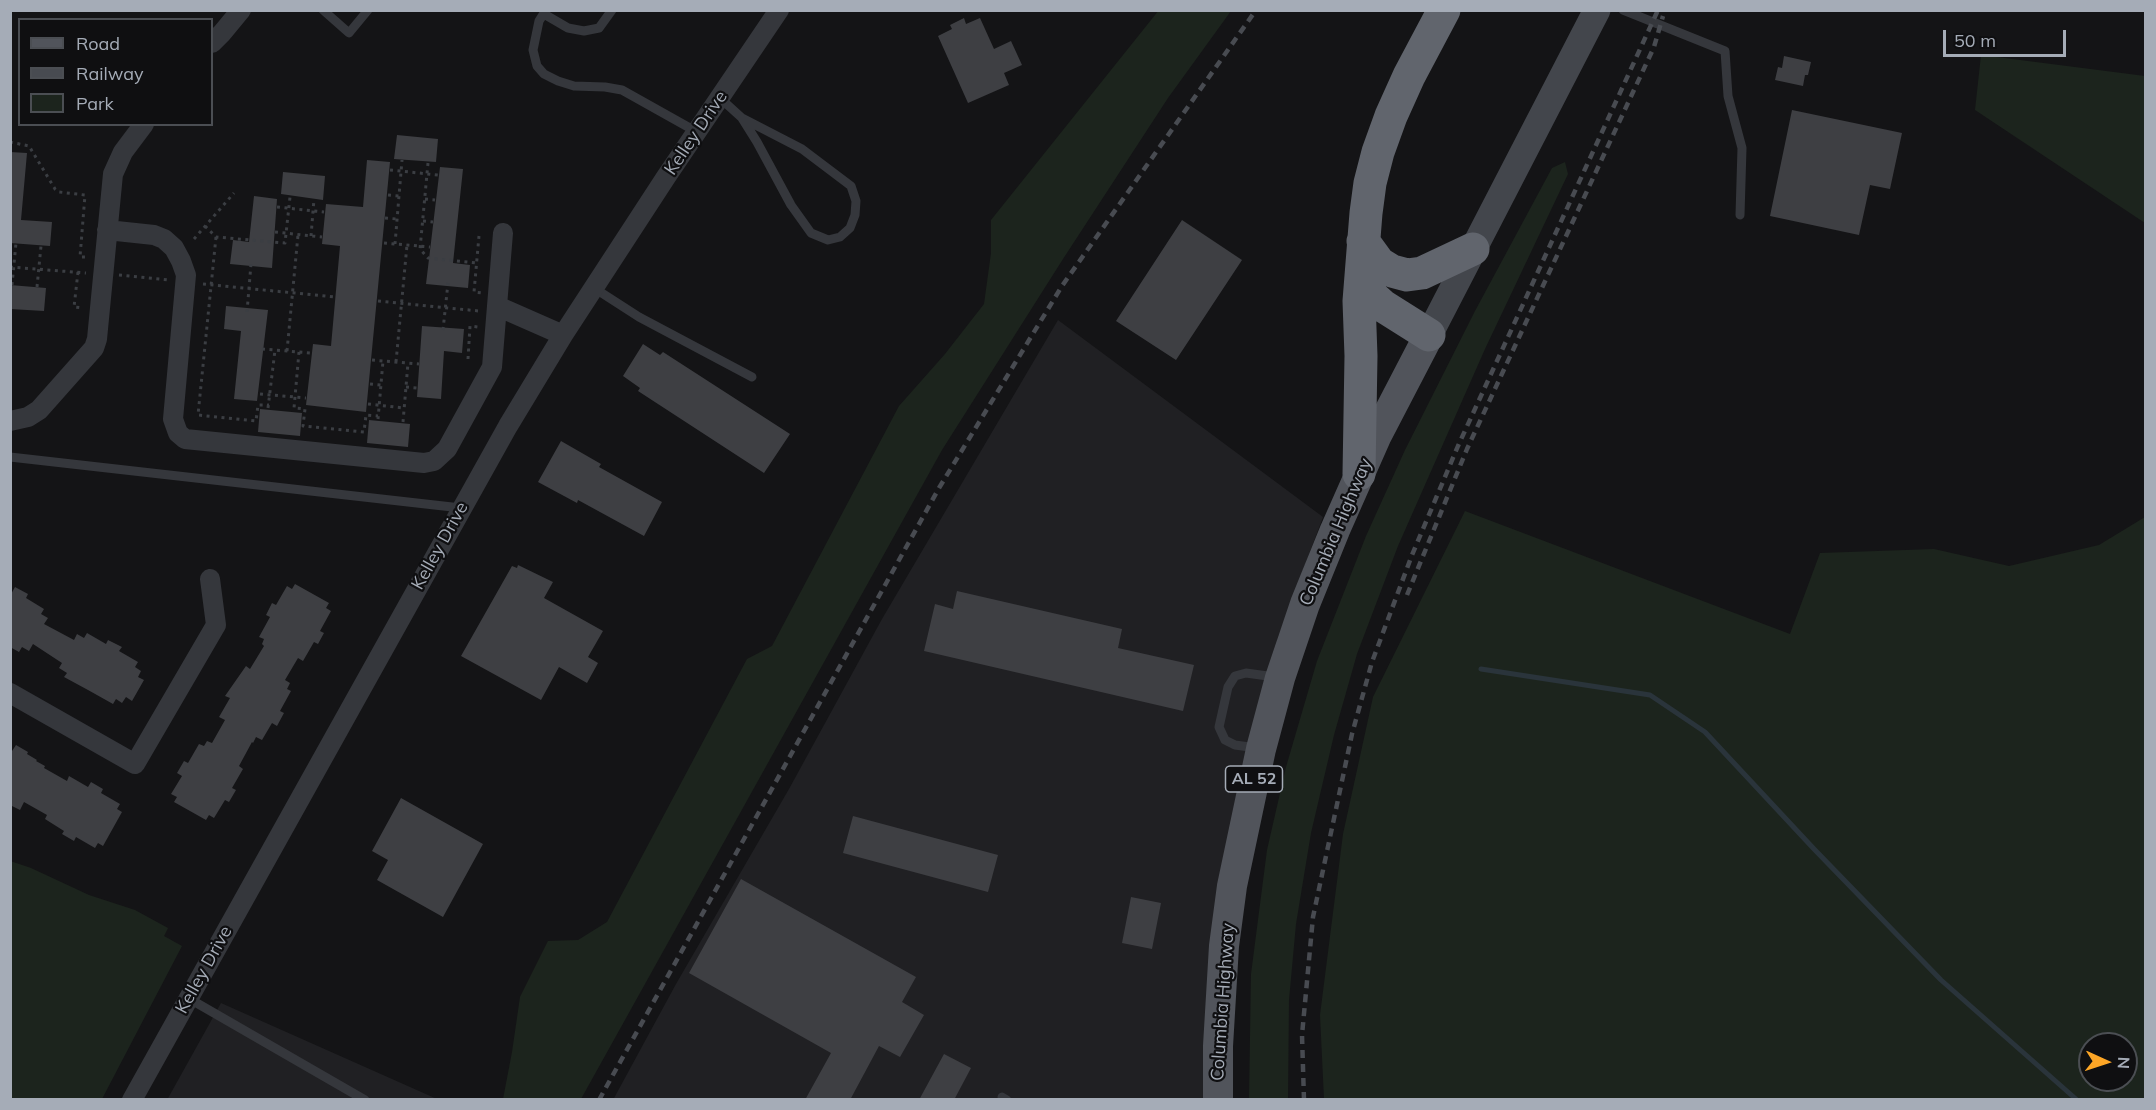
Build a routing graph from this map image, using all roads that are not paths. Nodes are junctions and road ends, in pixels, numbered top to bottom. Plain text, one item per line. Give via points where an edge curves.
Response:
1 (241, 10) edge
2 (323, 10) edge
3 (368, 10) edge
4 (612, 10) edge
5 (779, 10) edge
6 (1444, 10) edge
7 (1597, 10) edge
8 (1623, 10) edge
9 (545, 12) edge
10 (213, 42) edge
11 (720, 98) junction
12 (742, 118) junction
13 (142, 126) edge
14 (697, 132) junction
15 (1740, 215) dead end
16 (107, 230) junction
17 (503, 233) dead end
18 (1473, 249) junction
19 (1363, 254) junction
20 (594, 288) junction
21 (493, 310) junction
22 (563, 335) junction
23 (1429, 335) junction
24 (752, 377) dead end
25 (10, 421) edge
26 (10, 457) edge
27 (1359, 474) junction
28 (461, 508) junction
29 (210, 579) dead end
30 (1280, 678) junction
31 (10, 693) edge
32 (1261, 749) junction
33 (188, 998) junction
34 (132, 1100) edge
35 (365, 1100) edge
36 (1218, 1100) edge

1 - 10 street
2 - 3 lane via 349,33
4 - 9 lane via 599,28 584,31 568,28
5 - 11 street, Kelley Drive
6 - 19 highway via 1409,76 1378,152 1370,183
7 - 18 main road, Columbia Highway / AL 52
8 - 15 lane via 1725,51 1728,96 1742,148
9 - 14 lane via 539,21 533,50 537,66 544,74 574,86 622,90
11 - 12 lane
11 - 14 street, Kelley Drive
12 - 12 lane via 801,149 851,186 855,215 850,228 840,237 828,240 811,233
13 - 16 street via 113,174
14 - 20 street, Kelley Drive
16 - 21 street via 164,239 181,261 186,275 173,419 185,439 434,461 447,449 492,367
16 - 25 street via 94,348 39,410
17 - 21 street
18 - 19 highway via 1422,273 1407,275
18 - 23 main road, Columbia Highway / AL 52
19 - 23 highway via 1365,284 1373,297
19 - 27 highway via 1359,301
20 - 22 street, Kelley Drive
20 - 24 lane
21 - 22 street
22 - 28 street, Kelley Drive
23 - 27 main road, Columbia Highway / AL 52
26 - 28 lane
27 - 30 main road, Columbia Highway / AL 52 via 1305,604
28 - 33 street, Kelley Drive
29 - 31 street via 216,625 135,764
30 - 32 main road, Columbia Highway / AL 52
30 - 32 lane via 1246,672 1235,676 1228,687 1219,727 1225,740
32 - 36 main road, Columbia Highway / AL 52 via 1232,886 1224,946
33 - 34 street, Kelley Drive
33 - 35 lane

